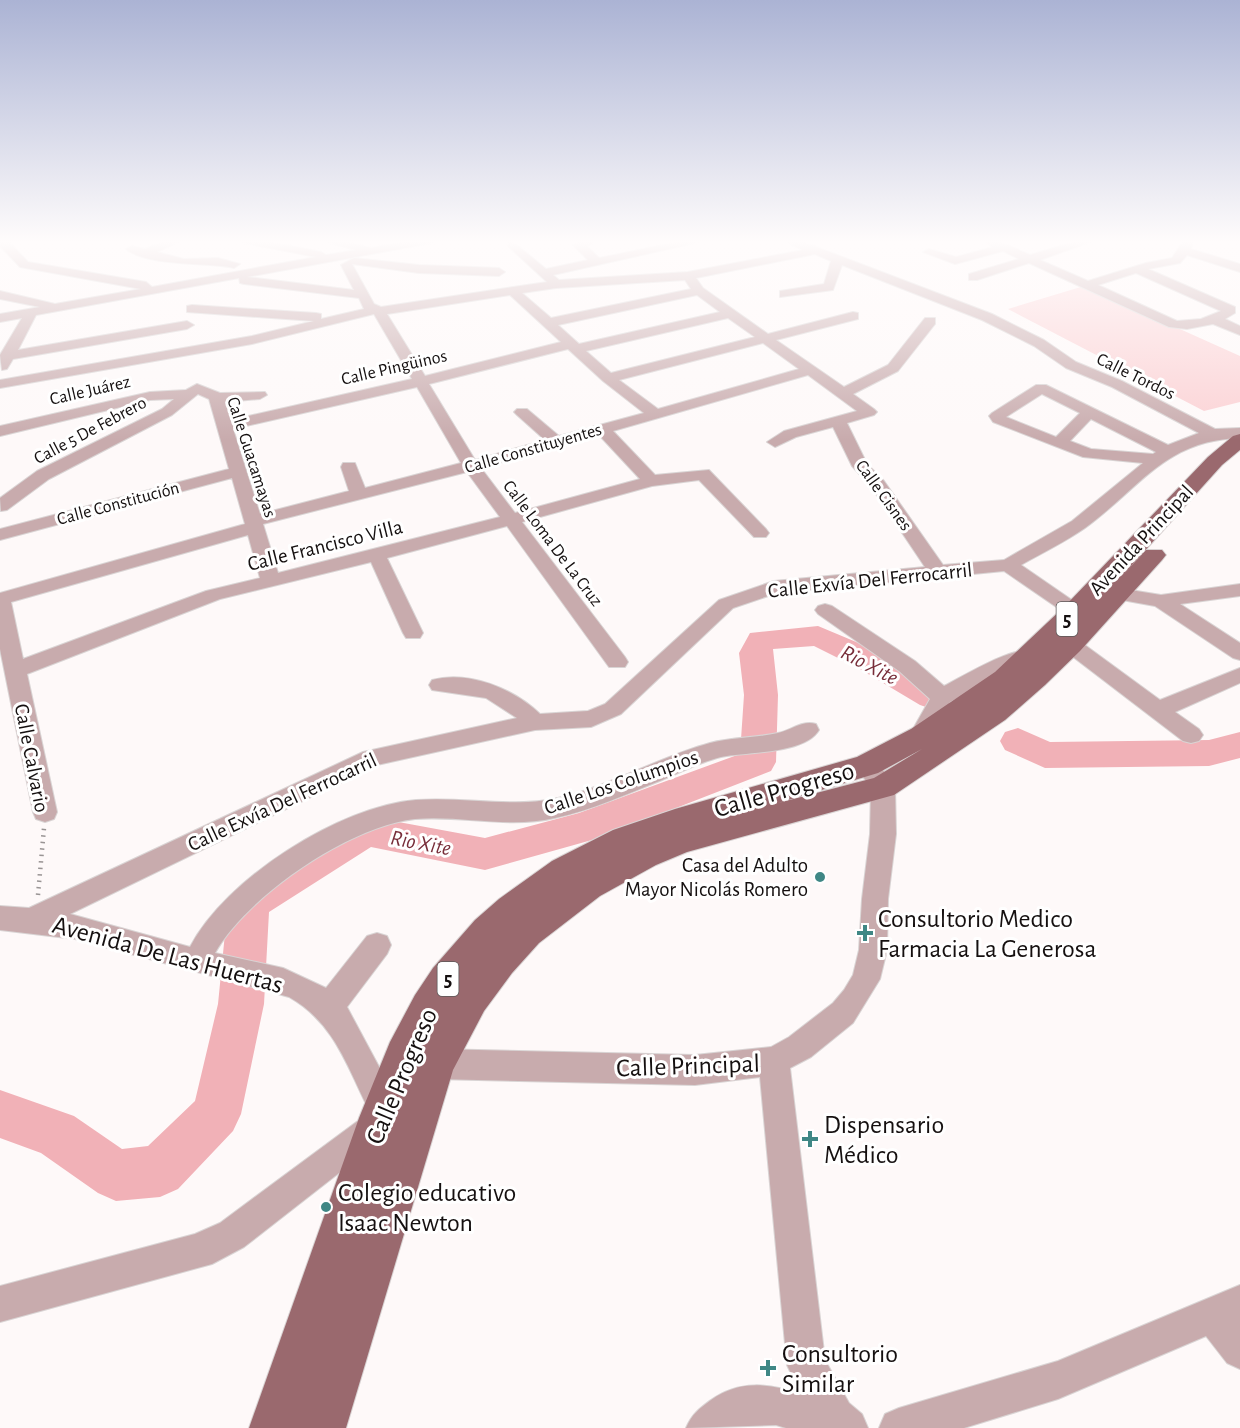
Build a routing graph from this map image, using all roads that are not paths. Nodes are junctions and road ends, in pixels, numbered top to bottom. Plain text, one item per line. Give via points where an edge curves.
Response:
1 (56, 307) edge
2 (69, 307) edge
3 (373, 307) edge
4 (398, 307) edge
5 (530, 307) edge
6 (625, 307) edge
7 (722, 307) edge
8 (962, 307) edge
9 (1135, 307) edge
10 (1222, 307) edge
11 (62, 308) junction
12 (192, 309) joint
13 (377, 310) junction
14 (31, 312) junction
15 (731, 313) junction
16 (853, 316) dead end
17 (0, 318) edge
18 (1212, 318) junction
19 (335, 319) junction
20 (930, 321) dead end
21 (548, 323) junction
22 (187, 325) junction
23 (1240, 331) edge
24 (767, 339) junction
25 (573, 346) junction
26 (6, 352) edge
27 (0, 370) edge
28 (812, 370) junction
29 (196, 373) junction
30 (608, 378) junction
31 (423, 381) junction
32 (0, 384) edge
33 (843, 393) junction
34 (260, 395) dead end
35 (216, 398) junction
36 (522, 412) dead end
37 (654, 413) junction
38 (1089, 413) junction
39 (839, 422) junction
40 (226, 426) junction
41 (602, 429) junction
42 (0, 431) edge
43 (1240, 433) edge
44 (1212, 434) junction
45 (1240, 440) edge
46 (555, 442) junction
47 (775, 442) dead end
48 (1058, 444) junction
49 (1161, 455) junction
50 (1240, 460) edge
51 (471, 466) junction
52 (349, 467) dead end
53 (237, 472) junction
54 (651, 481) junction
55 (359, 494) junction
56 (0, 507) edge
57 (512, 520) junction
58 (254, 524) junction
59 (760, 533) dead end
60 (0, 535) edge
61 (377, 556) junction
62 (1008, 565) junction
63 (938, 572) junction
64 (271, 581) junction
65 (1240, 590) edge
66 (1118, 594) junction
67 (0, 599) edge
68 (1161, 601) junction
69 (825, 610) dead end
70 (1074, 611) junction
71 (413, 633) dead end
72 (1071, 645) junction
73 (1240, 653) edge
74 (1032, 654) junction
75 (617, 662) dead end
76 (15, 670) junction
77 (1240, 675) edge
78 (440, 685) dead end
79 (942, 697) junction
80 (1158, 710) junction
81 (535, 722) junction
82 (808, 730) dead end
83 (1191, 735) dead end
84 (921, 736) junction
85 (875, 776) junction
86 (45, 812) road end
87 (0, 918) edge
88 (33, 920) junction
89 (377, 945) dead end
90 (206, 963) junction
91 (329, 1007) junction
92 (774, 1061) junction
93 (435, 1064) junction
94 (381, 1114) junction
95 (0, 1304) edge
96 (1226, 1309) edge
97 (1240, 1350) edge
98 (739, 1417) edge
99 (274, 1428) edge
100 (321, 1428) edge
101 (706, 1428) edge
102 (845, 1428) edge
103 (899, 1428) edge

1 - 11 street
2 - 11 street
3 - 13 street, Calle Loma De La Cruz
4 - 13 street
5 - 21 street
6 - 21 street
7 - 15 street
8 - 44 street, Calle Tordos
9 - 18 street via 1174,324
10 - 18 street via 1230,310
11 - 14 street
12 - 19 street
12 - 22 street
13 - 19 street
13 - 31 street, Calle Loma De La Cruz
14 - 17 street
14 - 26 street
15 - 24 street
15 - 25 street, Calle Pingüinos
16 - 24 street
18 - 23 street
19 - 29 street via 252,340
20 - 33 street via 893,369
21 - 25 street
22 - 26 street
22 - 29 street
24 - 28 street
24 - 30 street
25 - 30 street
25 - 31 street, Calle Pingüinos
26 - 27 street
28 - 33 street
28 - 37 street, Calle Constituyentes
29 - 32 street
29 - 35 street, Calle Guacamayas
29 - 42 street, Calle Juárez via 150,396
29 - 56 street, Calle 5 De Febrero via 167,412 43,475
30 - 37 street
31 - 40 street, Calle Pingüinos
31 - 51 street, Calle Loma De La Cruz
33 - 39 street via 869,412
34 - 35 street
35 - 40 street, Calle Guacamayas
36 - 46 street
37 - 41 street, Calle Constituyentes
38 - 48 street
38 - 48 street via 1041,388 998,416
38 - 49 street
39 - 47 street via 790,434
39 - 63 street, Calle Cisnes via 860,466 878,485
40 - 53 street, Calle Guacamayas
41 - 46 street, Calle Constituyentes
41 - 54 street
43 - 44 street, Calle Tordos
44 - 49 street, Calle Exvía Del Ferrocarril
45 - 70 main road, Avenida Principal / 5 via 1215,460
46 - 51 street, Calle Constituyentes
48 - 49 street via 1089,453
49 - 62 street, Calle Exvía Del Ferrocarril via 1078,525
50 - 66 main road, Avenida Principal / 5
51 - 55 street, Calle Constituyentes
51 - 57 street, Calle Loma De La Cruz
52 - 55 street
53 - 58 street, Calle Guacamayas
53 - 60 street, Calle Constitución
54 - 57 street, Calle Francisco Villa
54 - 59 street, Calle Francisco Villa via 703,474
55 - 58 street, Calle Constituyentes
57 - 61 street, Calle Francisco Villa
57 - 75 street, Calle Loma De La Cruz
58 - 64 street, Calle Guacamayas
58 - 67 street, Calle Constituyentes
61 - 64 street, Calle Francisco Villa
61 - 71 street
62 - 63 street, Calle Exvía Del Ferrocarril
62 - 70 street
63 - 81 street, Calle Exvía Del Ferrocarril via 785,586 751,593 726,604 613,709 591,719
64 - 76 street, Calle Francisco Villa via 158,615
65 - 68 street
66 - 68 street
66 - 72 main road, Avenida Principal / 5
67 - 76 street, Calle Calvario
68 - 73 street
69 - 79 street via 907,666
70 - 74 main road, Avenida Principal / 5
72 - 80 street
72 - 85 main road, Avenida Principal / 5 via 995,713 921,764
74 - 79 street
74 - 84 main road, Avenida Principal / 5 via 975,700
76 - 86 street, Calle Calvario
77 - 80 street
78 - 81 street via 489,689 515,701
79 - 84 street
80 - 83 street
81 - 88 street, Calle Exvía Del Ferrocarril via 371,758
82 - 90 street, Calle Los Columpios via 784,740 707,753 571,803 532,813 412,810 381,818 315,848 251,893 217,927
84 - 85 main road, Avenida Principal / 5
85 - 92 street, Calle Principal via 883,834 873,950 866,979 843,1013 800,1047
85 - 93 main road, Calle Progreso / 5 via 680,841 588,886 527,932 499,962 454,1027
85 - 94 main road, Calle Progreso / 5 via 654,828 591,855 545,882 485,934 442,987 414,1033
87 - 88 street, Avenida De Las Huertas
88 - 90 street, Avenida De Las Huertas via 95,930
89 - 91 street
90 - 91 street, Avenida De Las Huertas via 300,989
91 - 94 street, Avenida De Las Huertas
92 - 93 street, Calle Principal via 695,1070
92 - 102 street via 806,1365 835,1418
93 - 100 main road, Calle Progreso / 5
94 - 95 street via 232,1235 199,1251
94 - 99 main road, Calle Progreso / 5
96 - 97 street
96 - 103 street via 1059,1380
98 - 101 street
98 - 102 street via 776,1405

